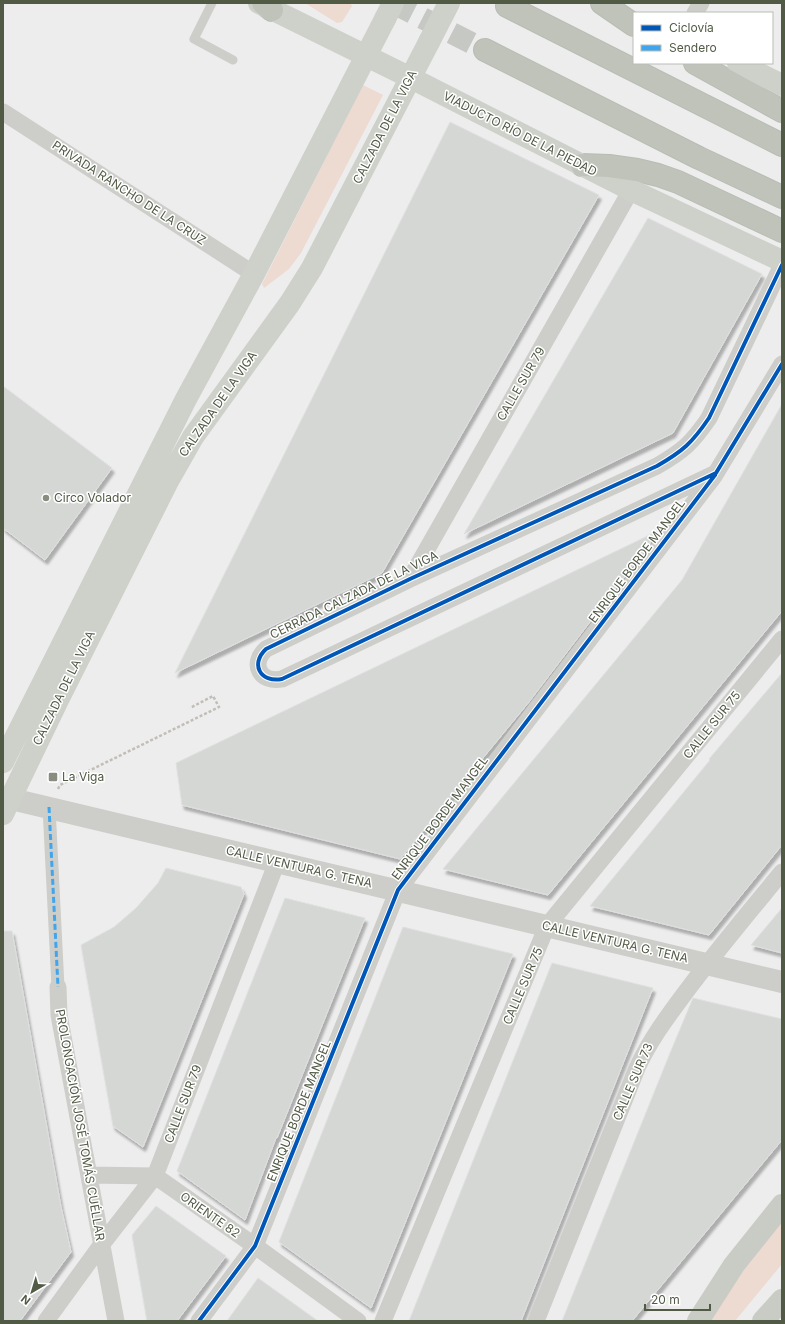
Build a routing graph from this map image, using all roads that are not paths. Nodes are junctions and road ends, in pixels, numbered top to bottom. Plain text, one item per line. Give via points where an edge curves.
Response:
1 (212, 3) edge
2 (449, 3) edge
3 (603, 3) edge
4 (701, 3) edge
5 (265, 5) edge
6 (507, 6) dead end
7 (389, 11) edge
8 (696, 12) edge
9 (633, 15) edge
10 (633, 24) edge
11 (486, 50) tunnel mouth
12 (366, 56) junction
13 (233, 60) dead end
14 (697, 64) edge
15 (740, 64) edge
16 (411, 78) junction
17 (782, 85) edge
18 (782, 111) edge
19 (3, 112) edge
20 (782, 146) edge
21 (582, 165) junction
22 (631, 190) junction
23 (782, 197) edge
24 (782, 231) edge
25 (782, 261) edge
26 (782, 265) edge
27 (254, 274) junction
28 (247, 362) junction
29 (782, 364) edge
30 (175, 422) junction
31 (716, 473) junction
32 (410, 578) junction
33 (782, 639) edge
34 (3, 762) edge
35 (5, 803) edge
36 (49, 807) junction
37 (277, 862) junction
38 (782, 872) edge
39 (398, 890) junction
40 (547, 926) junction
41 (707, 963) junction
42 (782, 982) edge
43 (58, 987) joint
44 (89, 1175) junction
45 (155, 1176) junction
46 (782, 1205) edge
47 (102, 1244) junction
48 (255, 1246) junction
49 (779, 1308) edge
50 (46, 1321) edge
51 (116, 1321) edge
52 (199, 1321) edge
53 (358, 1321) edge
54 (383, 1321) edge
55 (536, 1321) edge
56 (698, 1321) edge
57 (763, 1321) edge

1 - 13 lane via 194,39
2 - 16 main road, CALZADA DE LA VIGA, bridge
3 - 9 main road
3 - 10 highway
4 - 8 street
5 - 12 main road, VIADUCTO RÍO DE LA PIEDAD
6 - 20 highway
7 - 12 main road, CALZADA DE LA VIGA
11 - 23 highway
12 - 16 main road, VIADUCTO RÍO DE LA PIEDAD
12 - 27 main road, CALZADA DE LA VIGA
14 - 18 highway
15 - 17 main road
16 - 21 main road, VIADUCTO RÍO DE LA PIEDAD
16 - 28 main road, CALZADA DE LA VIGA via 312,268
19 - 27 street, PRIVADA RANCHO DE LA CRUZ
21 - 22 main road, VIADUCTO RÍO DE LA PIEDAD
21 - 24 highway via 609,166 658,175
22 - 25 main road, VIADUCTO RÍO DE LA PIEDAD
22 - 32 street, CALLE SUR 79
26 - 32 street, CERRADA CALZADA DE LA VIGA via 709,418 696,438 678,454 658,466
27 - 30 main road, CALZADA DE LA VIGA
28 - 30 main road via 214,382
28 - 35 main road, CALZADA DE LA VIGA via 193,437 168,481
29 - 31 street
30 - 34 main road, CALZADA DE LA VIGA
31 - 32 street, CERRADA CALZADA DE LA VIGA via 282,679 273,681 265,678 260,671 257,662 266,648
31 - 39 street, ENRIQUE BORDE MANGEL
33 - 40 street, CALLE SUR 75
35 - 36 street, CALLE VENTURA G. TENA
36 - 37 street, CALLE VENTURA G. TENA
36 - 43 street, PROLONGACIÓN JOSÉ TOMÁS CUÉLLAR
37 - 39 street, CALLE VENTURA G. TENA
37 - 45 street, CALLE SUR 79
38 - 41 street, CALLE SUR 73
39 - 40 street, CALLE VENTURA G. TENA
39 - 48 street, ENRIQUE BORDE MANGEL
40 - 41 street, CALLE VENTURA G. TENA
40 - 54 street, CALLE SUR 75
41 - 42 street, CALLE VENTURA G. TENA
41 - 55 street, CALLE SUR 73 via 647,1047
43 - 44 street, PROLONGACIÓN JOSÉ TOMÁS CUÉLLAR via 59,1015
44 - 45 street
44 - 47 street, PROLONGACIÓN JOSÉ TOMÁS CUÉLLAR
45 - 47 street, CALLE SUR 79
45 - 48 street, ORIENTE 82
46 - 56 main road via 734,1266
47 - 50 street, CALLE SUR 79
47 - 51 street, PROLONGACIÓN JOSÉ TOMÁS CUÉLLAR
48 - 52 street, ENRIQUE BORDE MANGEL
48 - 53 street, ORIENTE 82
49 - 57 main road

